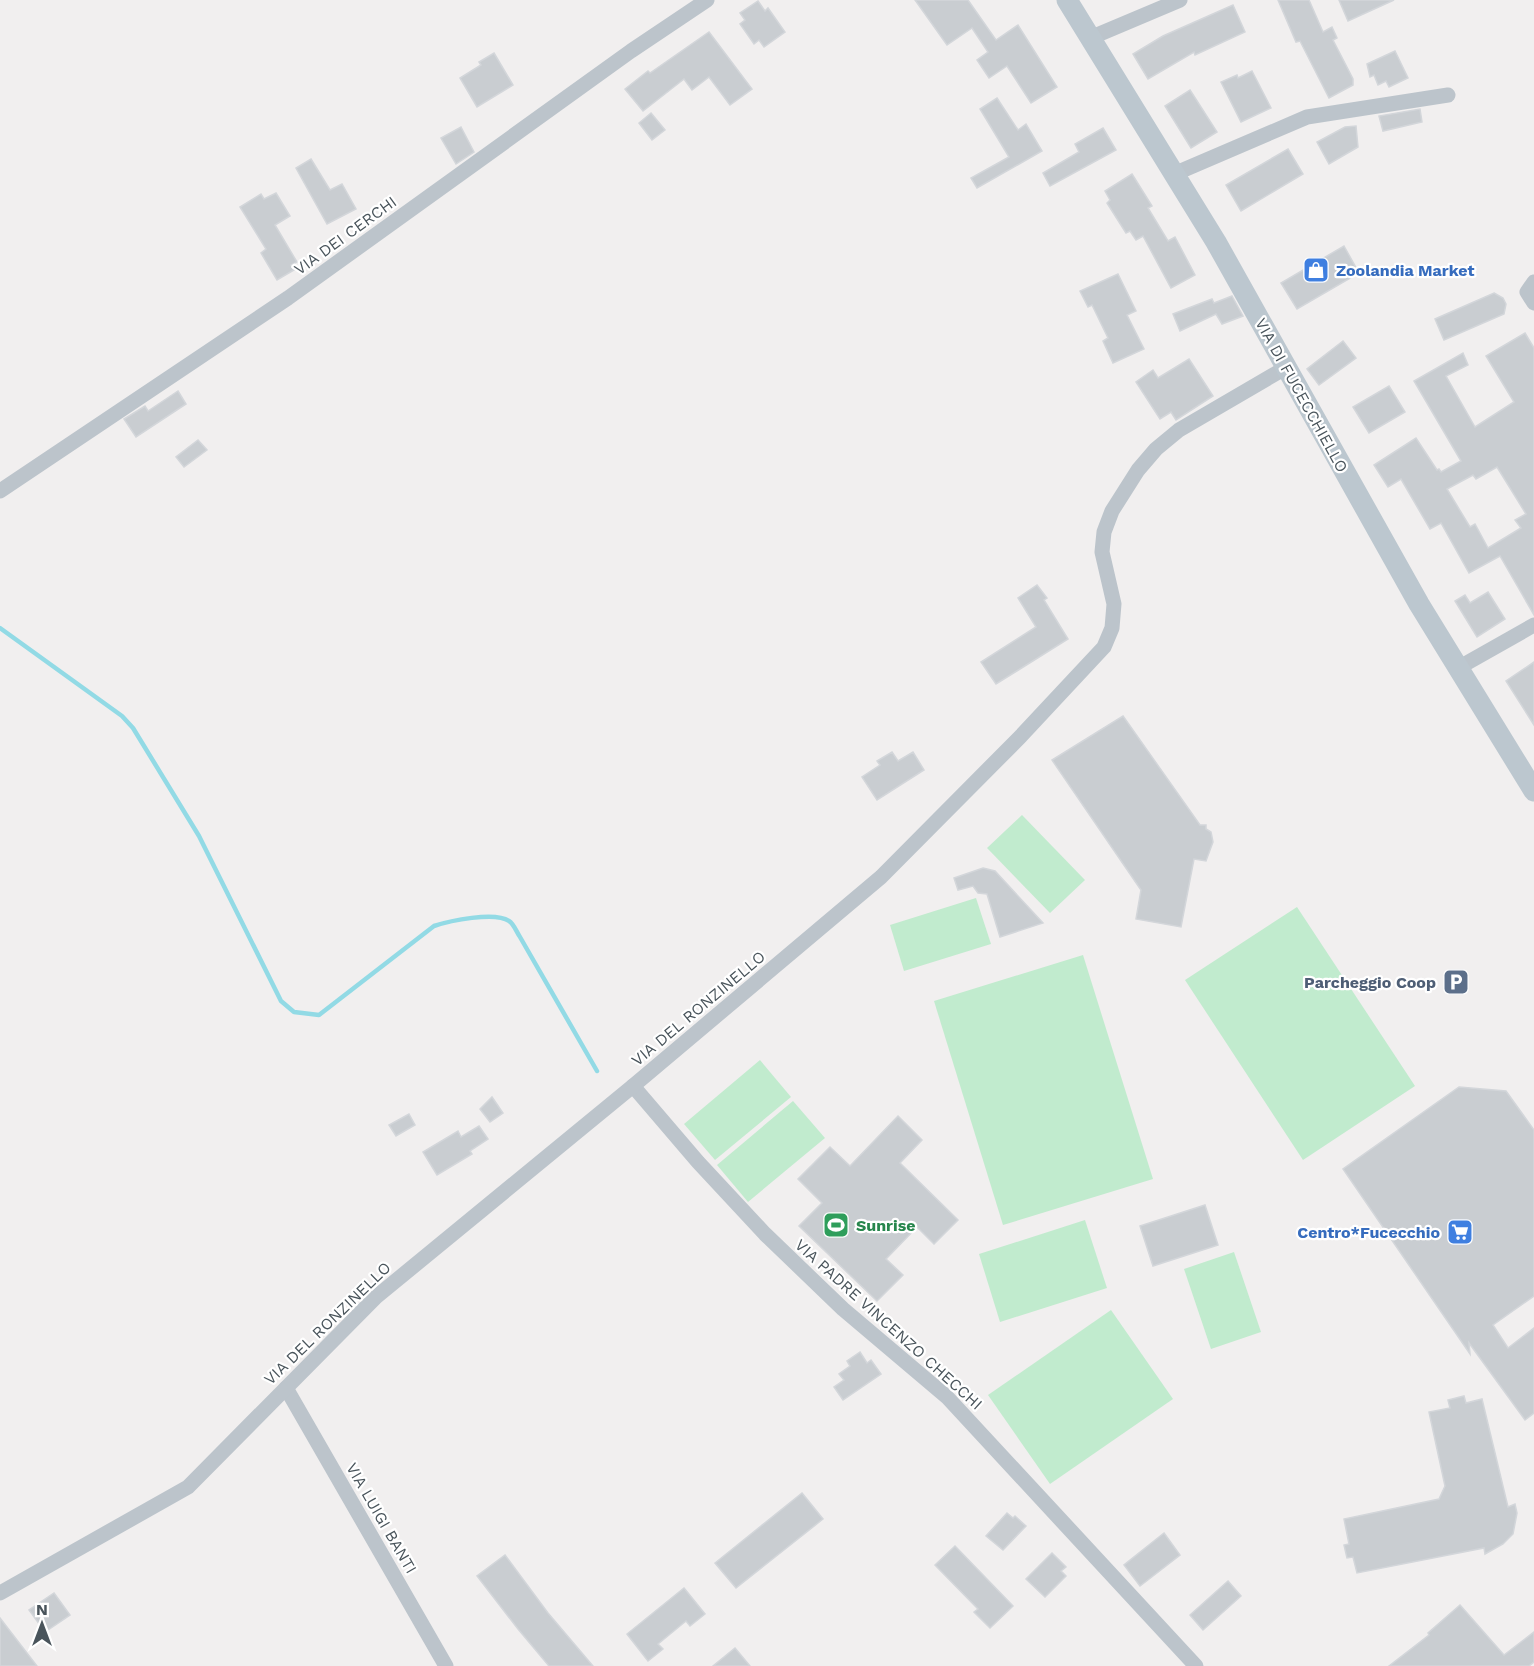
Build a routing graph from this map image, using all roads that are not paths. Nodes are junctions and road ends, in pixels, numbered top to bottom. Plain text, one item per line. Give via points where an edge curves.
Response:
1 (707, 0) edge
2 (1067, 0) edge
3 (1180, 0) edge
4 (1090, 38) junction
5 (1448, 95) dead end
6 (1174, 174) junction
7 (1534, 282) edge
8 (1534, 303) edge
9 (1287, 368) junction
10 (0, 491) edge
11 (1534, 625) edge
12 (1458, 668) junction
13 (1534, 791) edge
14 (633, 1086) junction
15 (286, 1388) junction
16 (0, 1593) edge
17 (446, 1666) edge
18 (1196, 1666) edge

1 - 10 street, VIA DEI CERCHI via 288,298
2 - 4 main road, VIA DI FUCECCHIELLO
3 - 4 street
4 - 6 main road, VIA DI FUCECCHIELLO
5 - 6 street via 1307,117
6 - 9 main road, VIA DI FUCECCHIELLO
7 - 8 street via 1527,292
9 - 12 main road, VIA DI FUCECCHIELLO
9 - 14 street, VIA DEL RONZINELLO via 1179,430 1156,449 1125,489 1104,532 1102,552 1114,604 1112,628 1104,647 881,877
11 - 12 street
12 - 13 main road, VIA DI FUCECCHIELLO
14 - 15 street, VIA DEL RONZINELLO via 376,1297
14 - 18 street, VIA PADRE VINCENZO CHECCHI via 765,1234 843,1309 947,1398
15 - 16 street, VIA DEL RONZINELLO via 188,1487
15 - 17 street, VIA LUIGI BANTI

